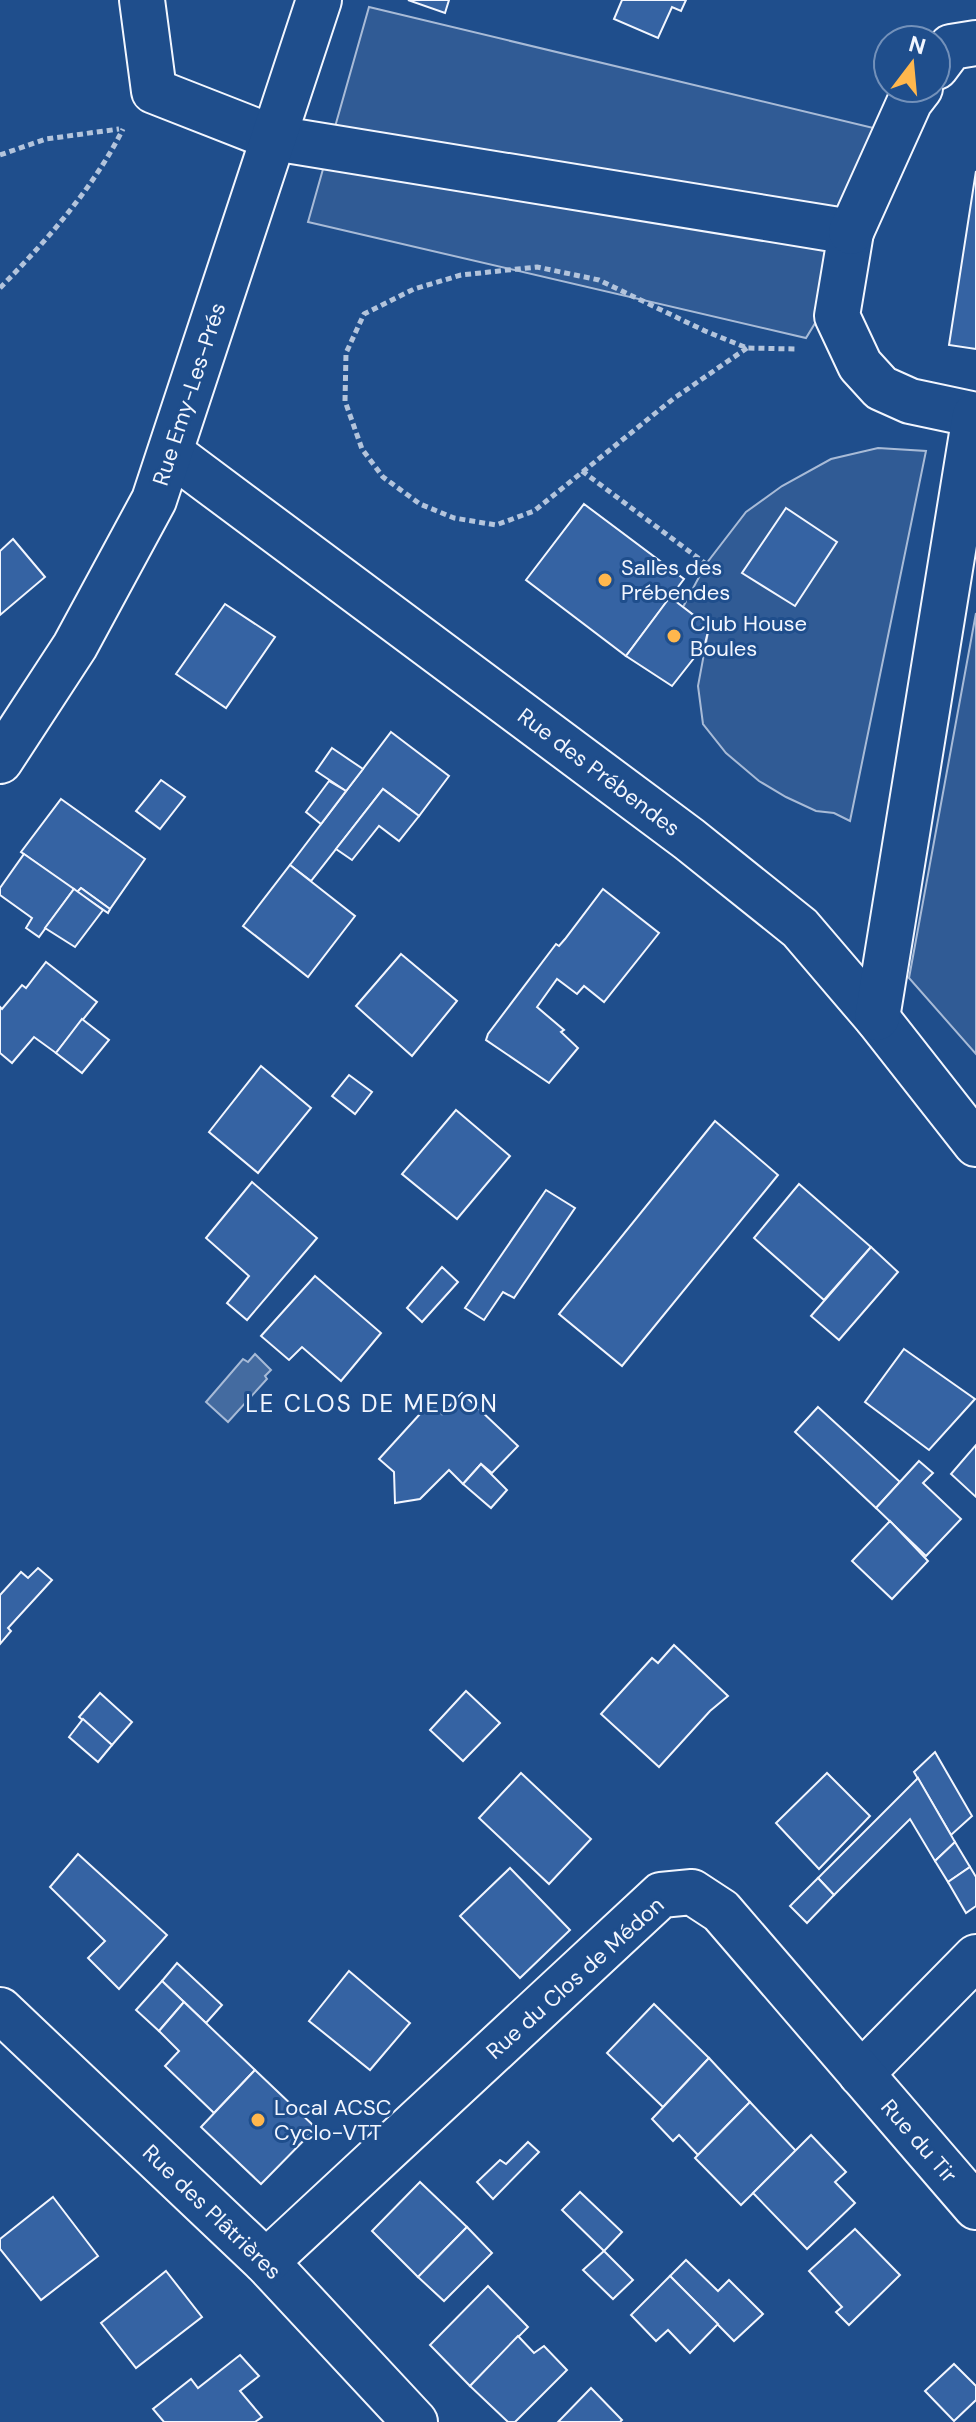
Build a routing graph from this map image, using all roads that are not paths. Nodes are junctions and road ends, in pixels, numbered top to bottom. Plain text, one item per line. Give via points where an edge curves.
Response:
1 (142, 0) edge
2 (319, 0) edge
3 (976, 43) edge
4 (952, 47) edge
5 (909, 104) edge
6 (274, 138) junction
7 (851, 232) junction
8 (976, 415) edge
9 (171, 453) junction
10 (0, 761) edge
11 (877, 1018) junction
12 (976, 1144) edge
13 (976, 1957) edge
14 (0, 2010) edge
15 (861, 2074) junction
16 (976, 2207) edge
17 (266, 2262) junction
18 (415, 2422) edge

1 - 6 street via 154,91
2 - 6 street, Rue Emy-Les-Prés
3 - 4 street
5 - 7 street
6 - 7 street
6 - 9 street, Rue Emy-Les-Prés
7 - 8 street via 837,316 860,365 881,388 910,401
8 - 11 street
9 - 10 street, Rue Emy-Les-Prés via 154,500 75,646
9 - 11 street, Rue des Prébendes via 763,898 800,928
11 - 12 street, Rue des Prébendes
13 - 15 street
14 - 17 street, Rue des Plâtrières
15 - 16 street, Rue du Tir
15 - 17 street, Rue du Clos de Médon via 721,1911 692,1892 661,1895
17 - 18 street, Rue des Plâtrières

